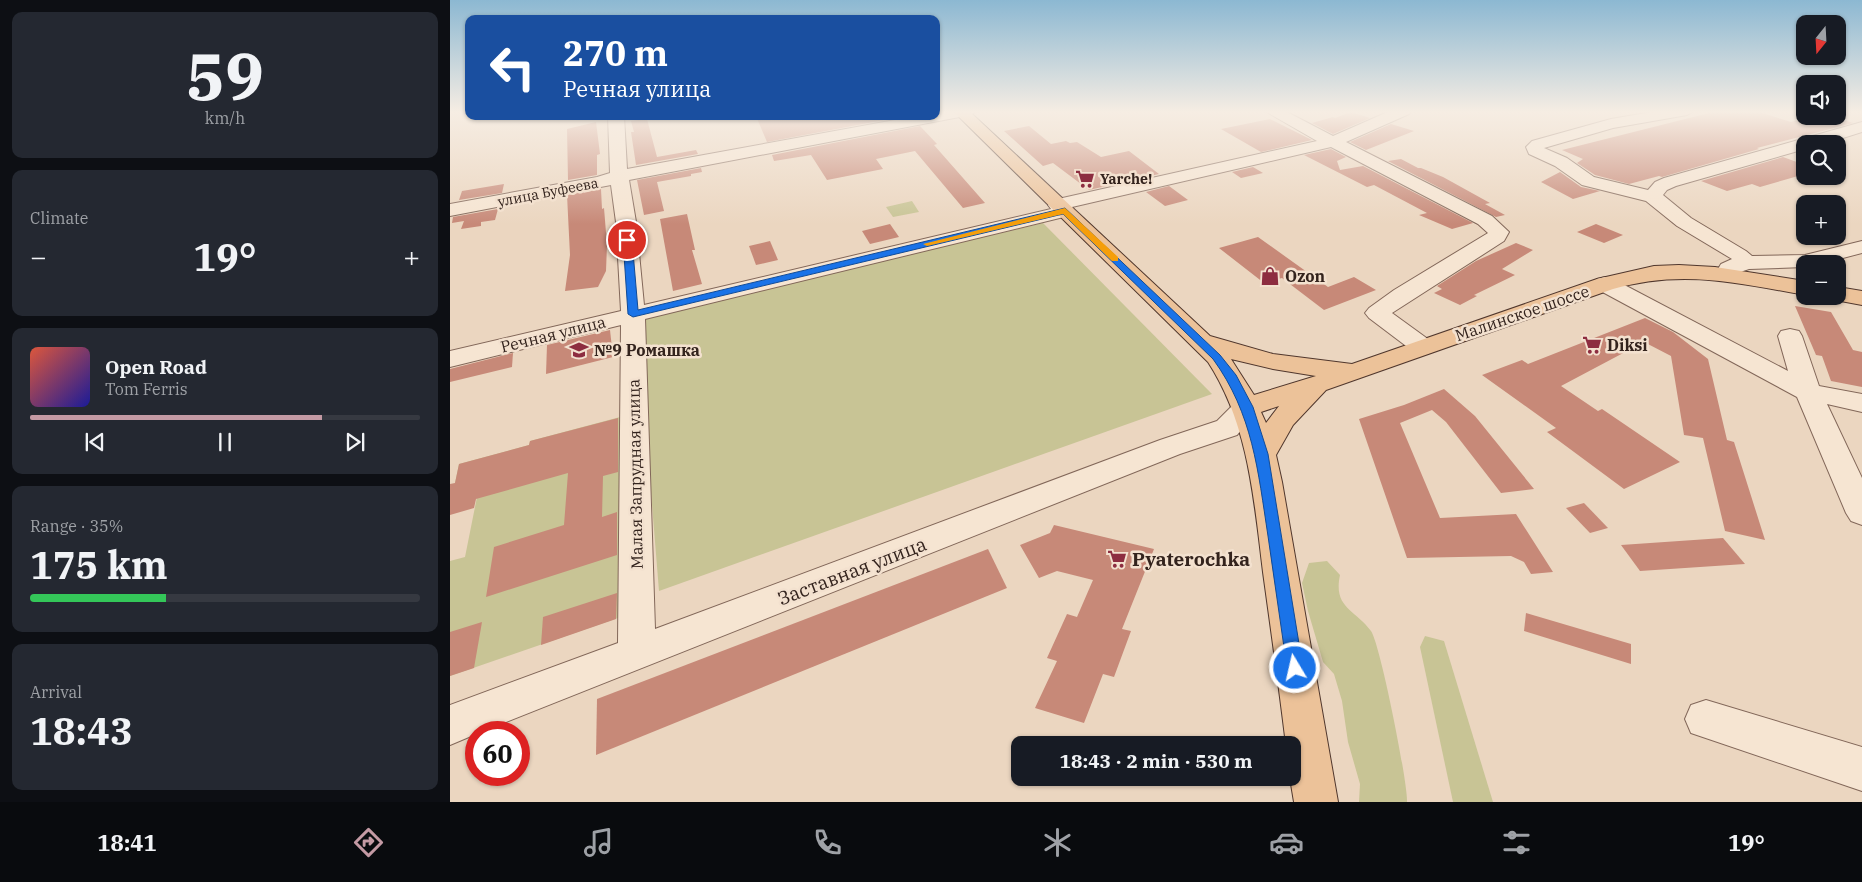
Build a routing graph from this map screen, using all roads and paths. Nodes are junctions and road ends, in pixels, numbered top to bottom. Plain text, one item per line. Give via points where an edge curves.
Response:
1 (618, 148) edge
2 (768, 148) edge
3 (1001, 148) edge
4 (1307, 148) edge
5 (1346, 148) edge
6 (1534, 148) edge
7 (1790, 148) edge
8 (619, 176) junction
9 (1652, 196) junction
10 (1061, 208) junction
11 (450, 210) edge
12 (1862, 247) edge
13 (1746, 264) junction
14 (1720, 274) junction
15 (1605, 284) junction
16 (1796, 287) edge
17 (1846, 295) edge
18 (1862, 298) edge
19 (633, 314) junction
20 (1790, 336) dead end
21 (1202, 342) junction
22 (1423, 347) junction
23 (450, 359) edge
24 (1360, 370) junction
25 (1322, 383) junction
26 (1808, 392) junction
27 (1862, 403) edge
28 (1247, 407) junction
29 (1262, 454) junction
30 (1862, 513) edge
31 (637, 653) junction
32 (1706, 719) dead end
33 (450, 725) edge
34 (1862, 770) edge
35 (1316, 802) edge

1 - 8 street, Малая Запрудная улица
2 - 8 street, улица Буфеева
3 - 10 main road
4 - 10 street, Речная улица
5 - 22 street via 1485,220 1499,232 1497,237 1377,313
6 - 9 street via 1588,181
7 - 9 street via 1670,182
8 - 11 street, улица Буфеева
8 - 19 street, Малая Запрудная улица
9 - 13 street via 1671,212 1739,255
10 - 19 street, Речная улица
10 - 21 main road
12 - 13 street via 1793,263
13 - 14 street
14 - 15 main road, Малинское шоссе via 1662,272 1640,274
14 - 16 main road, Малинское шоссе
15 - 22 main road, Малинское шоссе
15 - 26 street
17 - 18 main road
19 - 23 street, Речная улица
19 - 31 street, Малая Запрудная улица
20 - 26 street
21 - 24 main road via 1252,357 1303,367
21 - 28 main road via 1230,375
22 - 24 main road, Малинское шоссе
24 - 25 main road, Малинское шоссе
25 - 28 main road, Малинское шоссе
25 - 29 main road via 1288,411
26 - 27 street
26 - 30 street
28 - 29 main road
28 - 31 street, Заставная улица via 1227,428 1170,447
29 - 35 main road
31 - 33 street, Заставная улица
32 - 34 street

